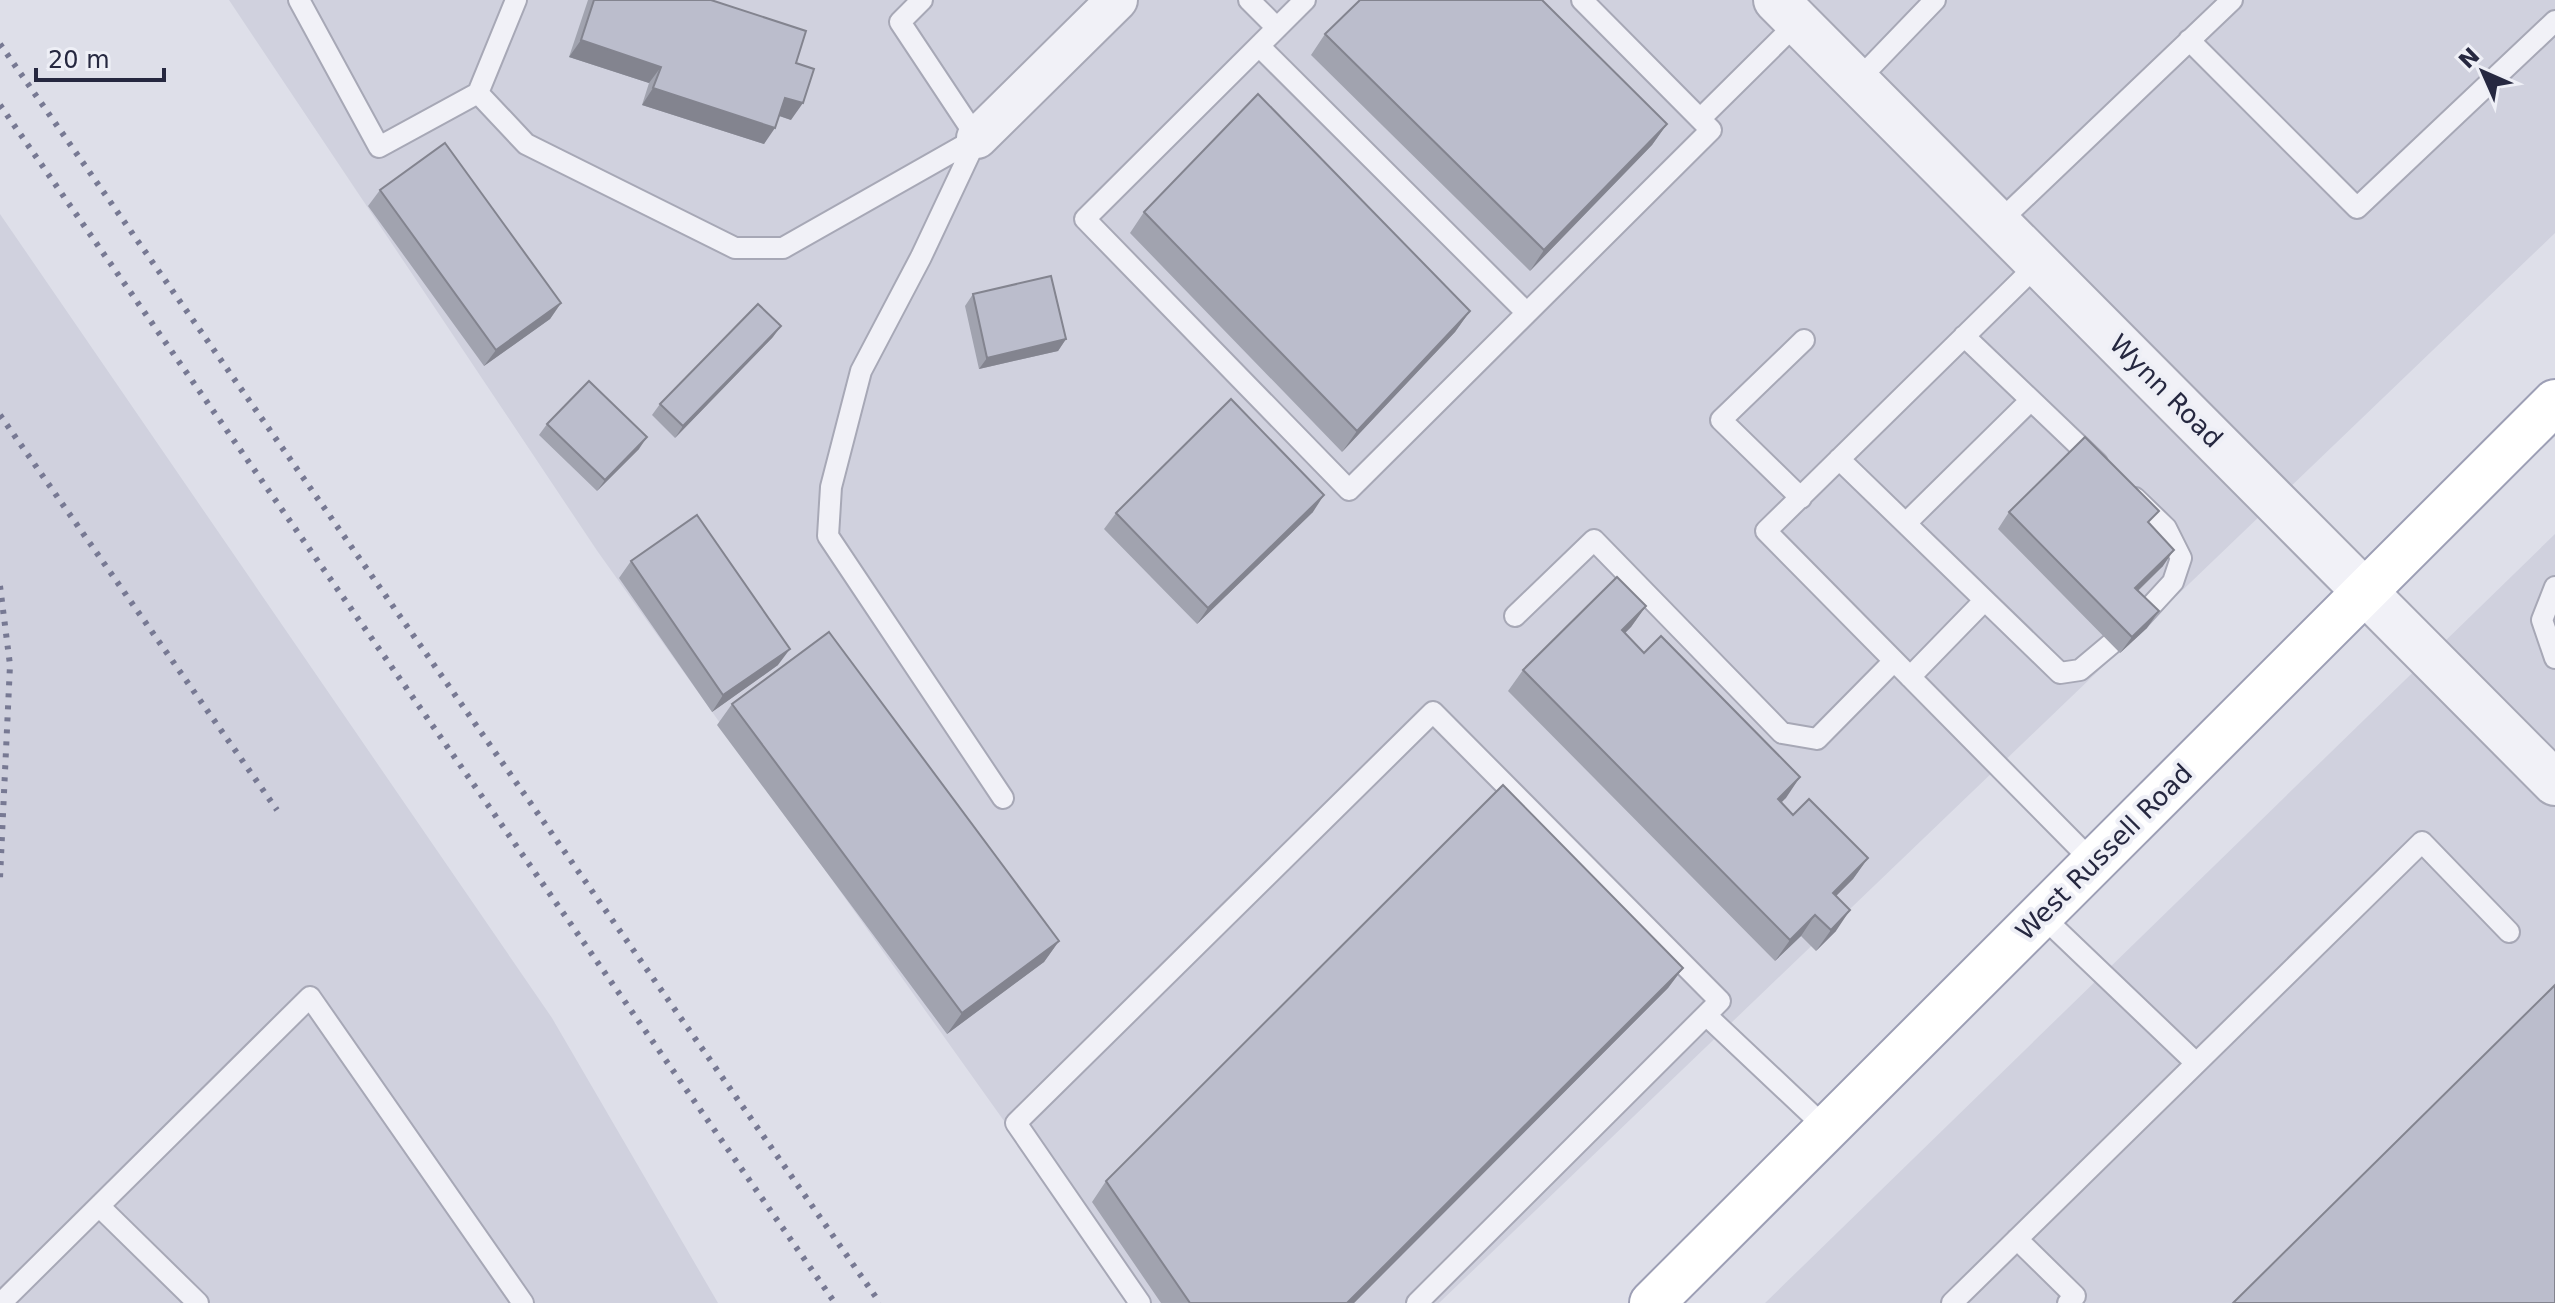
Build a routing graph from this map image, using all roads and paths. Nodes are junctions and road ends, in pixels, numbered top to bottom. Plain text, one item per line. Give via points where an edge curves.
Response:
1 (299, 0) edge
2 (516, 0) edge
3 (922, 0) edge
4 (1117, 0) edge
5 (1249, 0) edge
6 (1305, 0) edge
7 (1582, 0) edge
8 (1935, 0) edge
9 (2232, 0) edge
10 (1787, 11) edge
11 (2555, 21) edge
12 (1277, 28) junction
13 (2189, 40) junction
14 (1259, 46) junction
15 (1857, 81) junction
16 (478, 93) junction
17 (1700, 119) junction
18 (977, 138) junction
19 (1998, 223) junction
20 (2039, 263) junction
21 (1527, 313) junction
22 (1964, 336) junction
23 (1804, 340) dead end
24 (2031, 400) junction
25 (2555, 402) edge
26 (1839, 459) junction
27 (1801, 498) junction
28 (1906, 523) junction
29 (2555, 587) edge
30 (2366, 591) junction
31 (1983, 602) junction
32 (1515, 616) dead end
33 (2139, 619) edge
34 (2111, 644) edge
35 (2555, 658) edge
36 (1894, 661) junction
37 (1910, 677) junction
38 (2555, 783) edge
39 (1003, 798) dead end
40 (2093, 862) junction
41 (2041, 915) junction
42 (2509, 932) dead end
43 (1706, 1015) junction
44 (2196, 1063) junction
45 (1827, 1129) junction
46 (99, 1206) junction
47 (2017, 1239) junction
48 (1, 1303) edge
49 (198, 1303) edge
50 (523, 1303) edge
51 (1140, 1303) edge
52 (1417, 1303) edge
53 (1652, 1303) edge
54 (1952, 1303) edge
55 (2068, 1303) edge

1 - 16 lane via 379,147
2 - 16 lane
3 - 18 lane via 900,22
4 - 18 street
5 - 12 lane
6 - 12 lane
7 - 17 lane
8 - 15 lane
9 - 13 lane
10 - 15 street, Wynn Road
10 - 17 lane
11 - 13 lane via 2357,208
12 - 14 lane
13 - 19 lane
14 - 21 lane
14 - 21 lane via 1085,219 1349,490
15 - 19 street, Wynn Road
16 - 18 lane via 526,144 735,248 783,248
17 - 21 lane via 1711,130
18 - 39 lane via 861,371 831,487 828,536
19 - 20 street, Wynn Road
20 - 22 lane
20 - 30 street, Wynn Road
22 - 24 lane
22 - 26 lane
23 - 27 lane via 1721,420
24 - 28 lane
24 - 33 lane via 2166,528 2181,558 2173,582
25 - 30 main road, West Russell Road
26 - 27 lane
26 - 28 lane
27 - 36 lane via 1766,531
28 - 31 lane
29 - 35 lane via 2542,620
30 - 38 street, Wynn Road
30 - 40 main road, West Russell Road
31 - 34 lane via 2060,673 2080,670
31 - 37 lane
32 - 36 lane via 1594,540 1782,733 1817,739
36 - 37 lane
37 - 40 lane
40 - 41 main road, West Russell Road
41 - 44 lane
41 - 45 main road, West Russell Road
42 - 44 lane via 2422,842
43 - 45 lane
43 - 51 lane via 1720,1001 1433,712 1016,1123
43 - 52 lane
44 - 47 lane
45 - 53 main road, West Russell Road
46 - 48 lane
46 - 49 lane
46 - 50 lane via 310,997
47 - 54 lane
47 - 55 lane via 2075,1296

